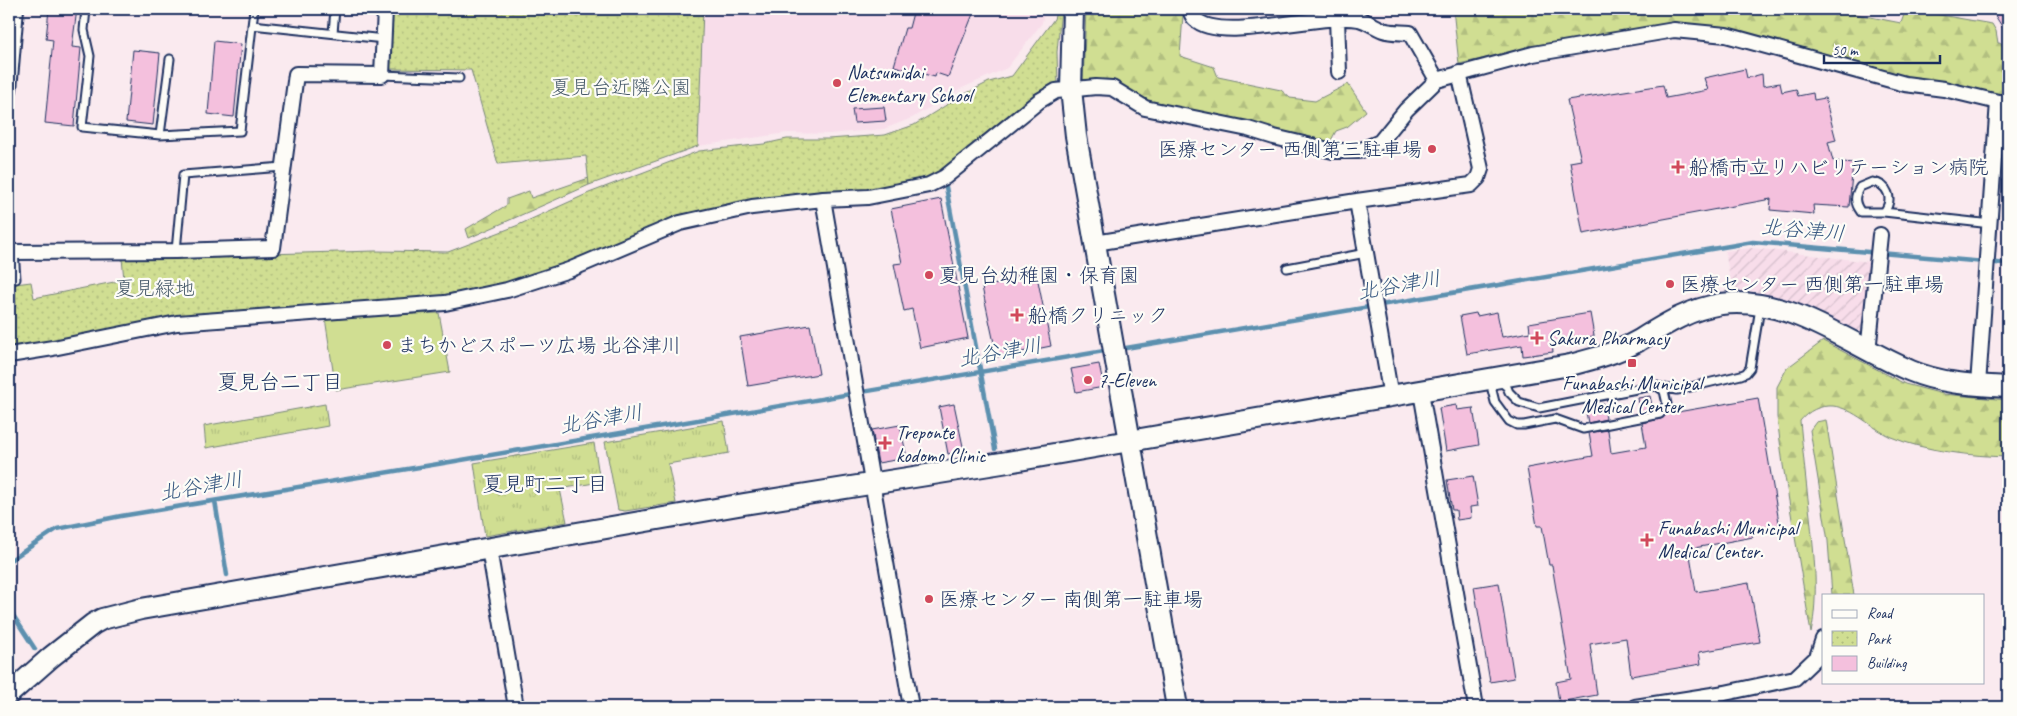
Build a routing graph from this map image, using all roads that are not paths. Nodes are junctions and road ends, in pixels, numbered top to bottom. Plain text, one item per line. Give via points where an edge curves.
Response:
1 (16, 9) edge
2 (86, 9) edge
3 (254, 9) edge
4 (335, 9) edge
5 (385, 9) edge
6 (1073, 9) edge
7 (1190, 9) edge
8 (1337, 19) junction
9 (252, 24) junction
10 (333, 33) junction
11 (384, 39) junction
12 (170, 59) dead end
13 (1339, 72) dead end
14 (1459, 73) junction
15 (382, 75) junction
16 (459, 78) dead end
17 (1438, 80) junction
18 (1071, 89) junction
19 (9, 90) edge
20 (2003, 102) edge
21 (160, 136) junction
22 (282, 167) junction
23 (823, 199) junction
24 (1357, 201) junction
25 (1884, 212) junction
26 (1991, 224) junction
27 (1879, 241) dead end
28 (1095, 243) junction
29 (11, 251) edge
30 (176, 251) junction
31 (1366, 253) junction
32 (1287, 268) dead end
33 (9, 280) edge
34 (1761, 304) junction
35 (1868, 352) junction
36 (9, 354) edge
37 (1496, 378) junction
38 (1978, 385) junction
39 (1658, 386) junction
40 (2008, 388) edge
41 (1421, 392) junction
42 (1391, 397) junction
43 (1129, 441) junction
44 (872, 484) junction
45 (489, 549) junction
46 (1822, 642) edge
47 (9, 694) edge
48 (516, 707) edge
49 (911, 707) edge
50 (1177, 707) edge
51 (1476, 707) edge
52 (1635, 707) edge

1 - 19 street
2 - 21 lane via 84,30 90,56 82,127
3 - 9 lane
4 - 10 lane
5 - 11 street
6 - 18 street
7 - 8 street via 1194,19 1220,28 1281,26
8 - 13 street
8 - 17 street via 1359,19 1386,31 1410,33
9 - 10 lane
9 - 21 lane via 240,131
10 - 11 lane
11 - 15 street
12 - 21 lane
14 - 17 street
14 - 20 street via 1534,54 1674,30 1726,35 1905,84
14 - 24 street via 1481,169 1478,178 1471,185
15 - 16 lane
15 - 22 street via 296,74
17 - 18 street via 1406,110 1380,142 1359,152 1333,151 1145,108 1112,88
18 - 23 street via 1056,91 1039,101 945,177 929,185 868,197
18 - 28 street
20 - 26 street
22 - 30 lane via 183,176
22 - 30 street via 273,248
23 - 36 street via 752,207 680,223 569,270 507,290 445,303 176,323
23 - 44 street
24 - 28 street
24 - 31 street
25 - 25 lane via 1890,201 1883,186 1872,182 1860,187 1855,199 1861,212
25 - 26 lane
26 - 38 street
27 - 35 street
28 - 43 street
29 - 30 street
29 - 33 lane via 16,279
31 - 32 lane
31 - 42 street
34 - 35 street via 1804,318
34 - 37 street via 1734,303 1697,310 1621,349 1570,365
34 - 39 lane via 1751,364 1746,373 1678,390
35 - 38 street via 1913,372 1946,382
37 - 39 lane via 1519,402 1539,408
37 - 39 lane via 1492,390 1495,402 1508,421 1524,425 1555,419 1583,429 1660,414 1667,404 1664,391
37 - 41 street
38 - 40 street
41 - 42 street
41 - 51 street
42 - 43 street
43 - 44 street
43 - 50 street
44 - 45 street
44 - 49 street
45 - 47 street via 222,594 102,619
45 - 48 street
46 - 52 street via 1817,657 1795,678

